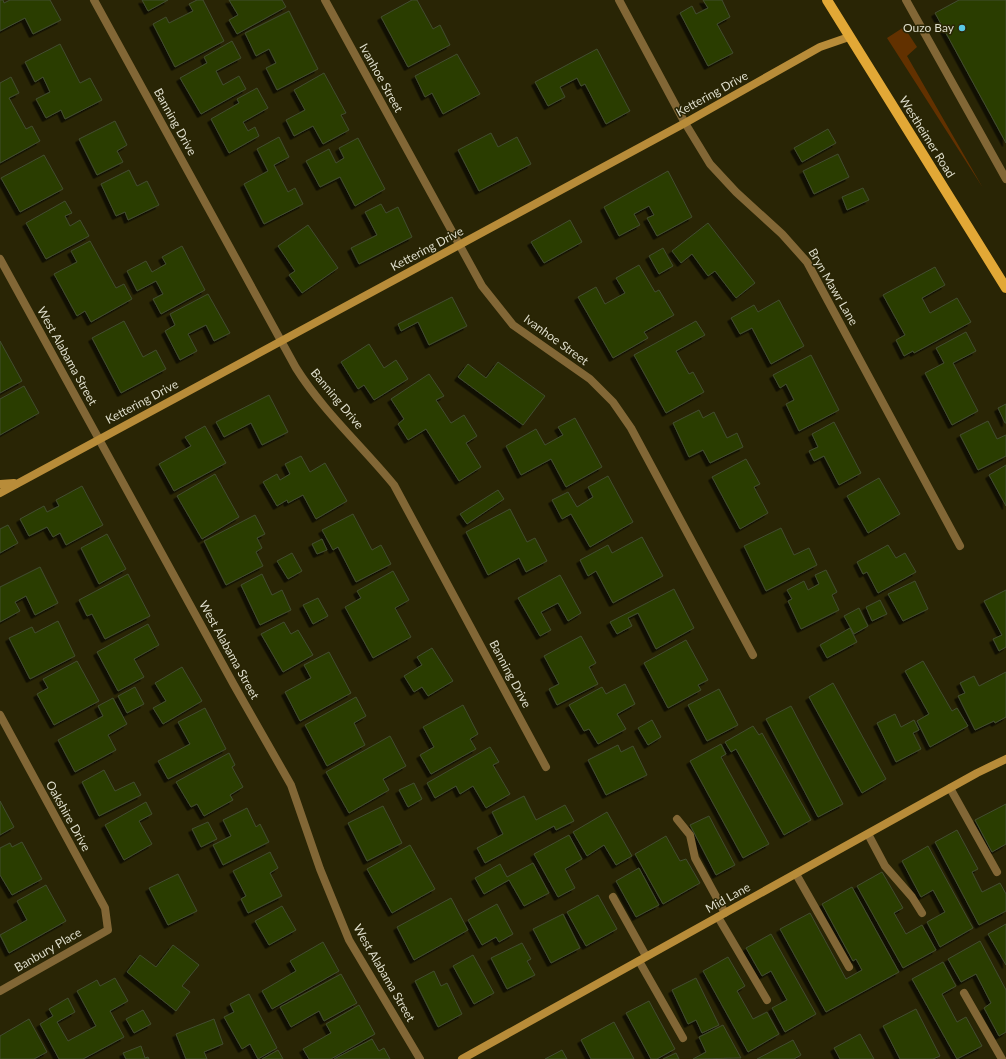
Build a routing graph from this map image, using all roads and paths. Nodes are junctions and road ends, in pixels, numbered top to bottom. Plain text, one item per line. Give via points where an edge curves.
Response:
1 (94, 0) edge
2 (325, 0) edge
3 (619, 0) edge
4 (827, 0) edge
5 (906, 0) edge
6 (849, 36) junction
7 (685, 123) junction
8 (1006, 179) edge
9 (459, 246) junction
10 (0, 259) edge
11 (1006, 288) edge
12 (281, 340) junction
13 (99, 439) junction
14 (16, 483) junction
15 (0, 484) edge
16 (0, 493) edge
17 (960, 546) dead end
18 (753, 655) dead end
19 (0, 715) edge
20 (1006, 759) edge
21 (546, 767) dead end
22 (950, 788) junction
23 (677, 819) dead end
24 (868, 834) junction
25 (997, 872) dead end
26 (796, 874) junction
27 (613, 897) dead end
28 (922, 913) dead end
29 (722, 915) junction
30 (108, 930) joint
31 (643, 959) junction
32 (849, 967) dead end
33 (0, 992) edge
34 (964, 993) dead end
35 (767, 1000) dead end
36 (683, 1038) dead end
37 (420, 1059) edge
38 (462, 1059) edge
39 (1002, 1059) edge

1 - 12 street, Banning Drive
2 - 9 street, Ivanhoe Street
3 - 7 street, Bryn Mawr Lane
4 - 6 main road, Westheimer Road
5 - 8 street
6 - 7 street, Kettering Drive via 820,47
6 - 11 main road, Westheimer Road
7 - 9 street, Kettering Drive
7 - 17 street, Bryn Mawr Lane via 722,179 782,234 807,262
9 - 12 street, Kettering Drive
9 - 18 street, Ivanhoe Street via 482,286 513,325 590,380 612,402 631,428
10 - 13 street, West Alabama Street
12 - 13 street, Kettering Drive
12 - 21 street, Banning Drive via 308,387 394,485
13 - 14 street, Kettering Drive
13 - 37 street, West Alabama Street via 291,785 320,869 350,940
14 - 15 street, Kettering Drive
14 - 16 street, Kettering Drive
19 - 30 street, Oakshire Drive via 105,908
20 - 22 street, Mid Lane
22 - 24 street, Mid Lane
22 - 25 street
23 - 29 street via 690,835 695,858
24 - 26 street, Mid Lane
24 - 28 street via 885,866 912,897
26 - 29 street, Mid Lane
26 - 32 street
27 - 31 street
29 - 31 street, Mid Lane
29 - 35 street
30 - 33 street, Banbury Place
31 - 36 street
31 - 38 street, Mid Lane
34 - 39 street

